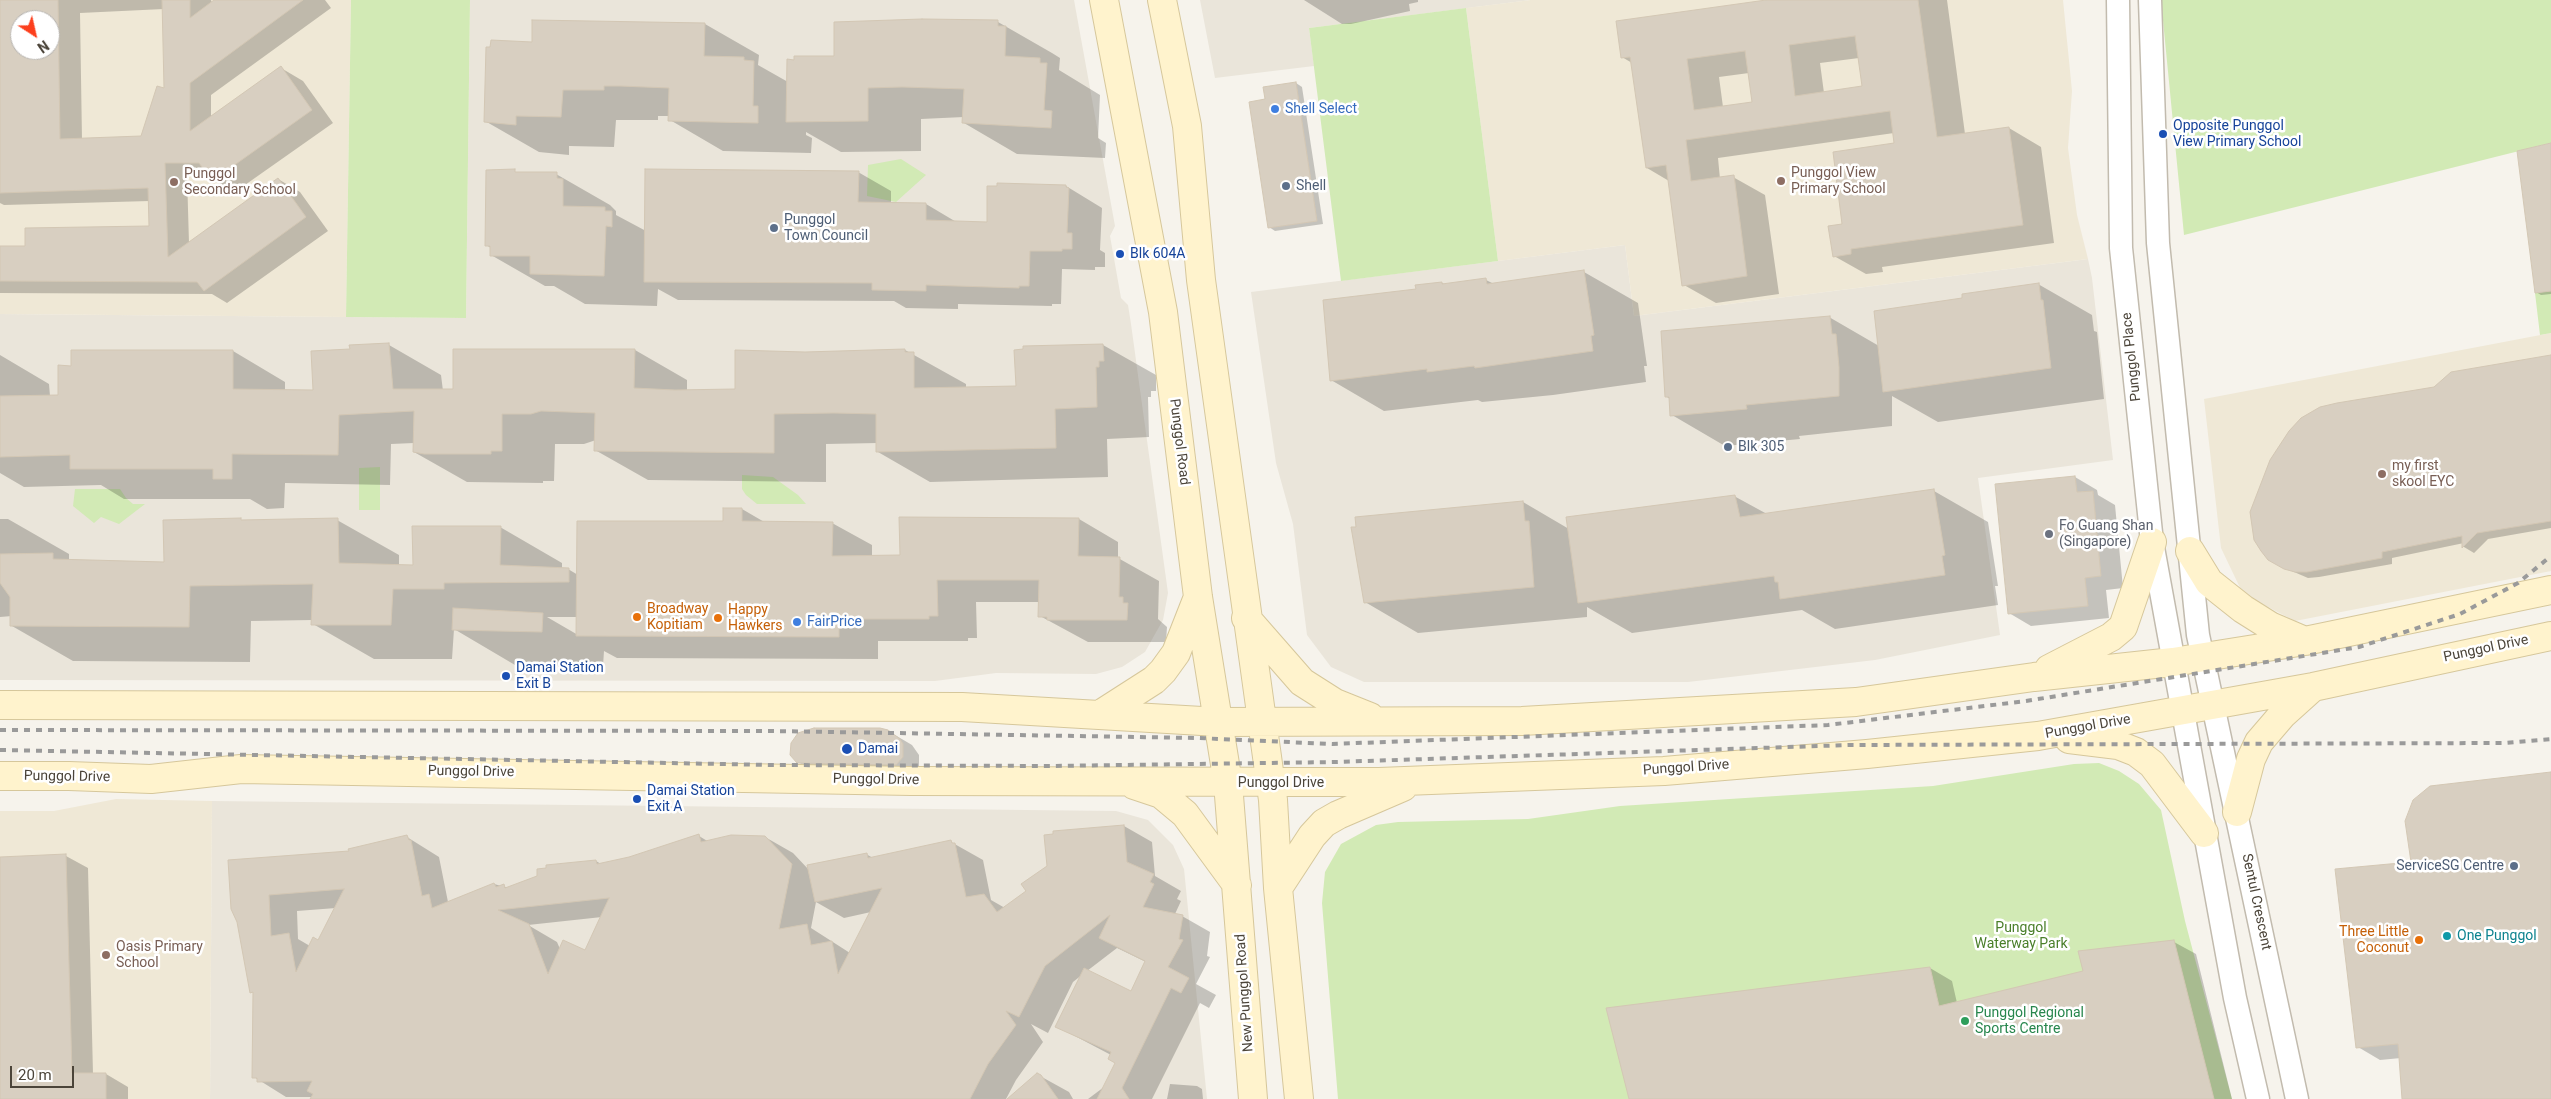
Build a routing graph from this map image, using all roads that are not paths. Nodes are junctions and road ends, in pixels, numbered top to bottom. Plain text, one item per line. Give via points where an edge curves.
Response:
1 (1104, 0) edge
2 (1162, 0) edge
3 (2118, 0) edge
4 (2150, 0) edge
5 (2152, 542) junction
6 (2190, 550) junction
7 (2551, 590) edge
8 (1198, 597) junction
9 (1246, 618) junction
10 (2551, 636) edge
11 (2305, 641) junction
12 (2203, 658) junction
13 (2173, 662) junction
14 (2034, 677) junction
15 (2313, 687) junction
16 (0, 705) edge
17 (2212, 706) junction
18 (2181, 711) junction
19 (1100, 714) junction
20 (1219, 722) junction
21 (1261, 722) junction
22 (1383, 722) junction
23 (2038, 736) junction
24 (0, 776) edge
25 (1122, 781) junction
26 (1416, 782) junction
27 (1228, 783) junction
28 (1270, 783) junction
29 (2237, 812) junction
30 (2204, 833) junction
31 (1237, 886) junction
32 (1278, 888) junction
33 (1251, 1087) edge
34 (1299, 1099) edge
35 (2258, 1099) edge
36 (2297, 1099) edge

1 - 8 street, Punggol Road via 1163,312
2 - 9 street via 1187,126 1201,280
3 - 5 street, Punggol Place via 2121,248
4 - 6 street via 2158,242
5 - 13 street, Punggol Place
5 - 14 street via 2123,627 2111,638
6 - 11 street via 2210,582 2243,609 2270,626
6 - 12 street
7 - 11 street
8 - 19 street via 1176,653 1163,671
8 - 20 street, Punggol Road
9 - 21 street
9 - 22 street via 1292,673 1314,691
10 - 15 street, Punggol Drive
11 - 12 street
12 - 13 street
12 - 17 street
13 - 14 street
13 - 18 street, Punggol Place
14 - 22 street via 1856,702 1522,721
15 - 17 street, Punggol Drive
15 - 29 street via 2259,742 2251,759
16 - 19 street via 962,706
17 - 18 street, Punggol Drive
17 - 29 street, Sentul Crescent
18 - 23 street, Punggol Drive
18 - 30 street
19 - 20 street
20 - 21 street
20 - 27 street, Punggol Road
21 - 22 street
21 - 28 street
23 - 26 street, Punggol Drive via 1664,770
23 - 30 street via 2118,745 2136,752 2152,764
24 - 25 street, Punggol Drive via 151,779 241,769 911,781
25 - 27 street, Punggol Drive
25 - 31 street via 1160,794 1185,814
26 - 28 street, Punggol Drive
26 - 32 street via 1324,823
27 - 28 street, Punggol Drive
27 - 31 street, Punggol Road
28 - 32 street
29 - 36 street, Sentul Crescent
30 - 35 street via 2234,998
31 - 33 street, New Punggol Road
32 - 34 street

